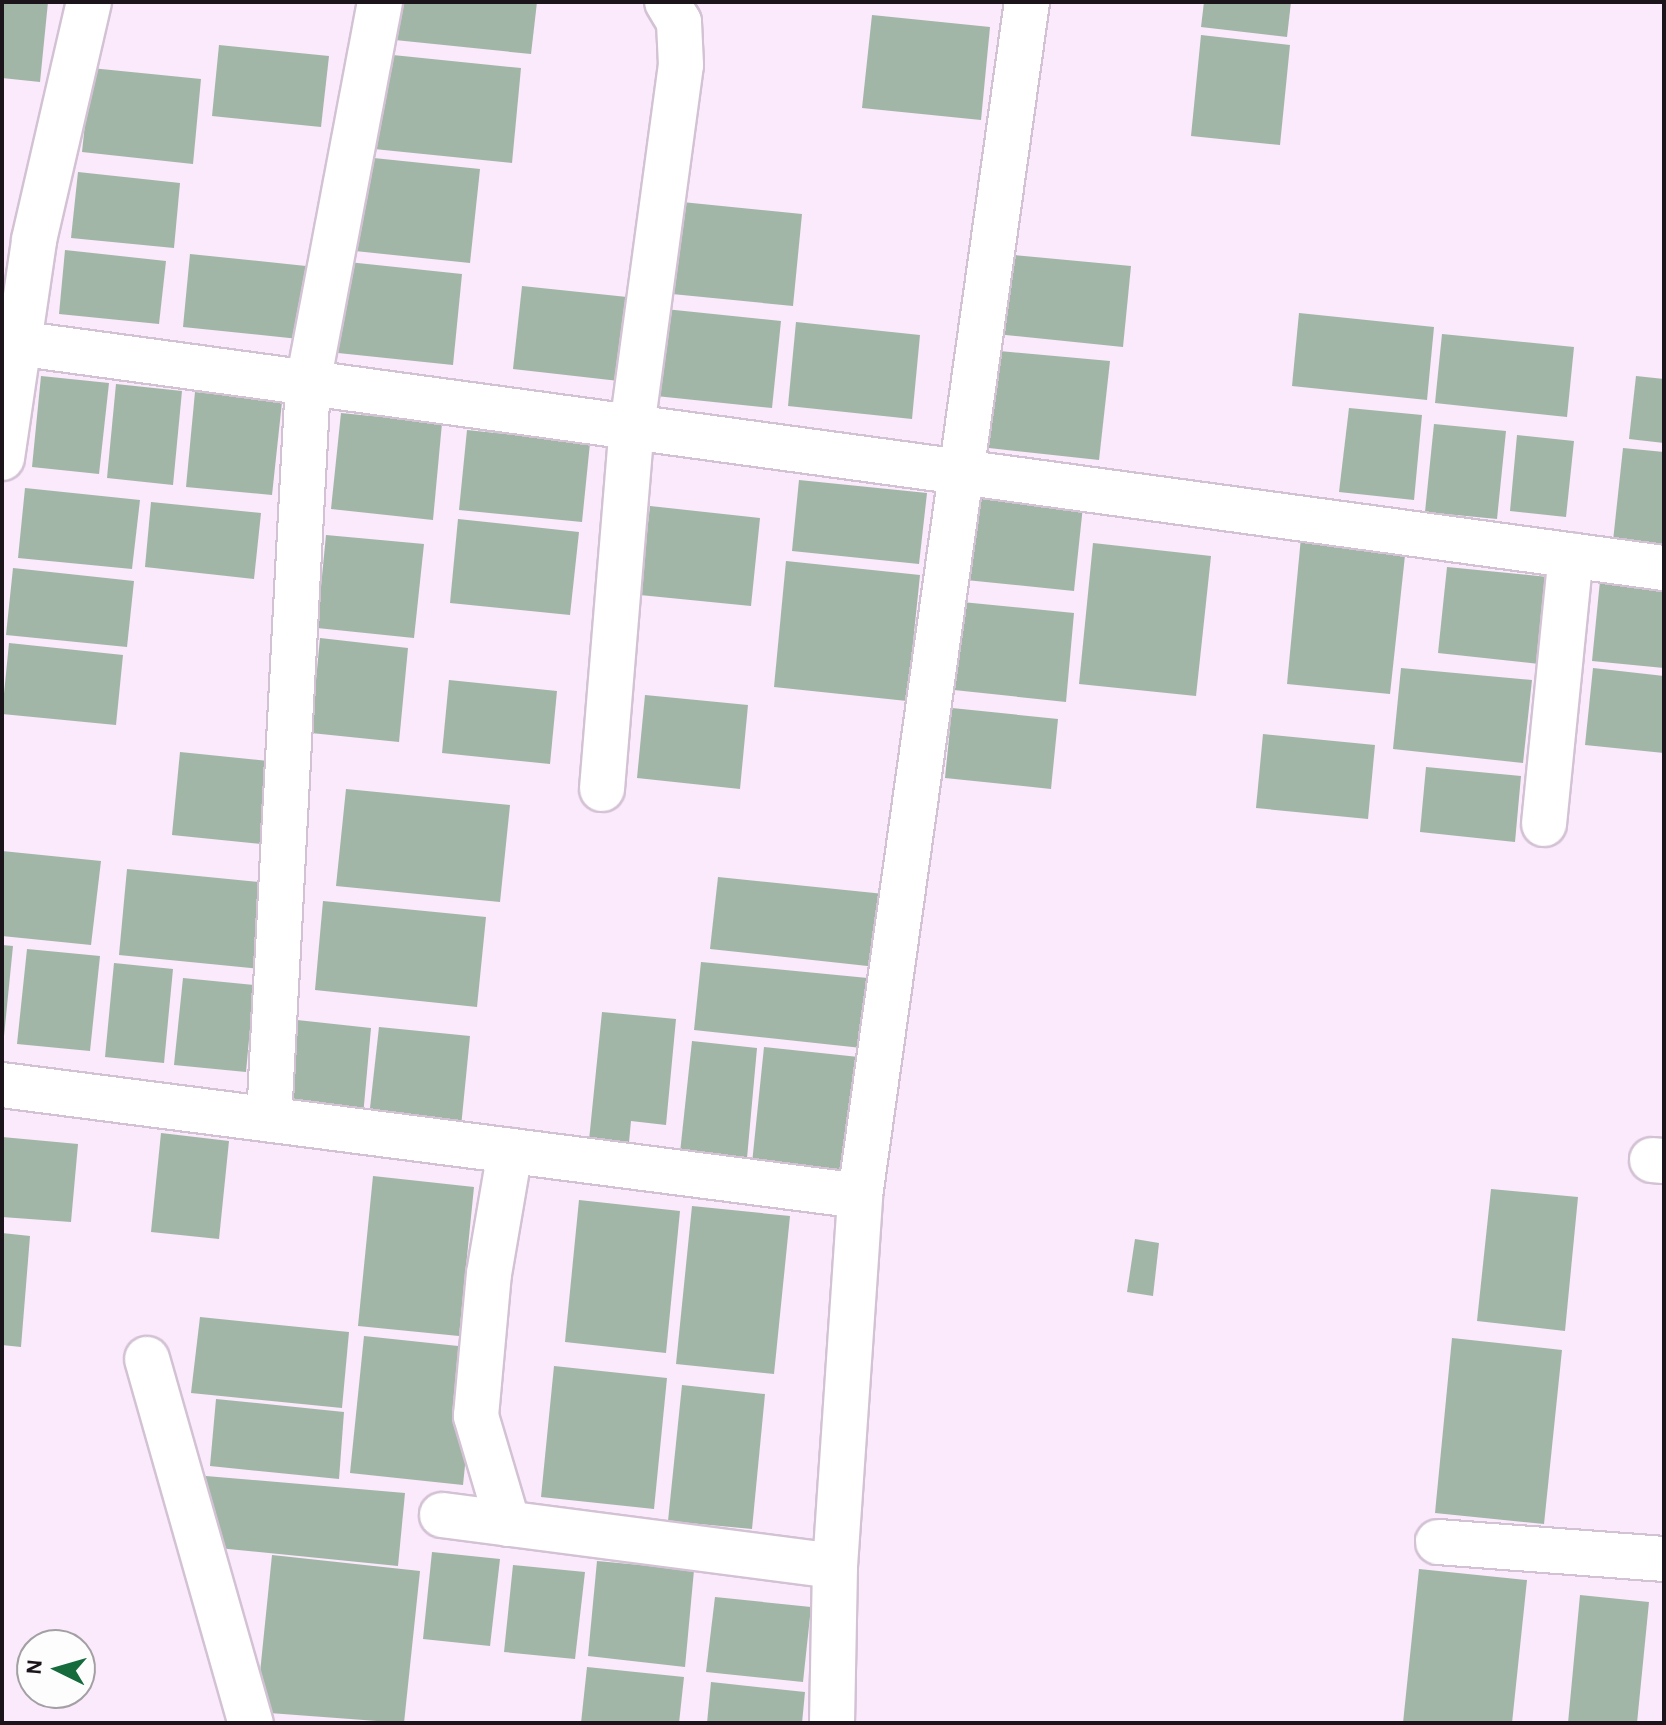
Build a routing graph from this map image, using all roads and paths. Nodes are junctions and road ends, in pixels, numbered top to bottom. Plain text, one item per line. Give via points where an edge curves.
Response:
1 (89, 2) edge
2 (380, 2) edge
3 (1027, 2) edge
4 (676, 9) edge
5 (10, 342) edge
6 (308, 383) junction
7 (632, 427) junction
8 (2, 458) edge
9 (958, 471) junction
10 (1571, 555) junction
11 (1664, 568) edge
12 (602, 789) dead end
13 (1544, 824) dead end
14 (2, 1085) edge
15 (269, 1119) junction
16 (510, 1151) junction
17 (860, 1196) junction
18 (147, 1359) dead end
19 (442, 1515) dead end
20 (508, 1524) junction
21 (1438, 1542) dead end
22 (1664, 1559) edge
23 (835, 1566) junction
24 (251, 1723) edge
25 (832, 1723) edge

1 - 5 street
2 - 6 street
3 - 9 street
4 - 7 street via 681,65
5 - 6 street
5 - 8 street
6 - 7 street
6 - 15 street
7 - 9 street
7 - 12 street
9 - 10 street
9 - 17 street
10 - 11 street
10 - 13 street
14 - 15 street
15 - 16 street
16 - 17 street
16 - 20 street via 489,1274 476,1416
17 - 23 street
18 - 24 street
19 - 20 street
20 - 23 street
21 - 22 street
23 - 25 street

